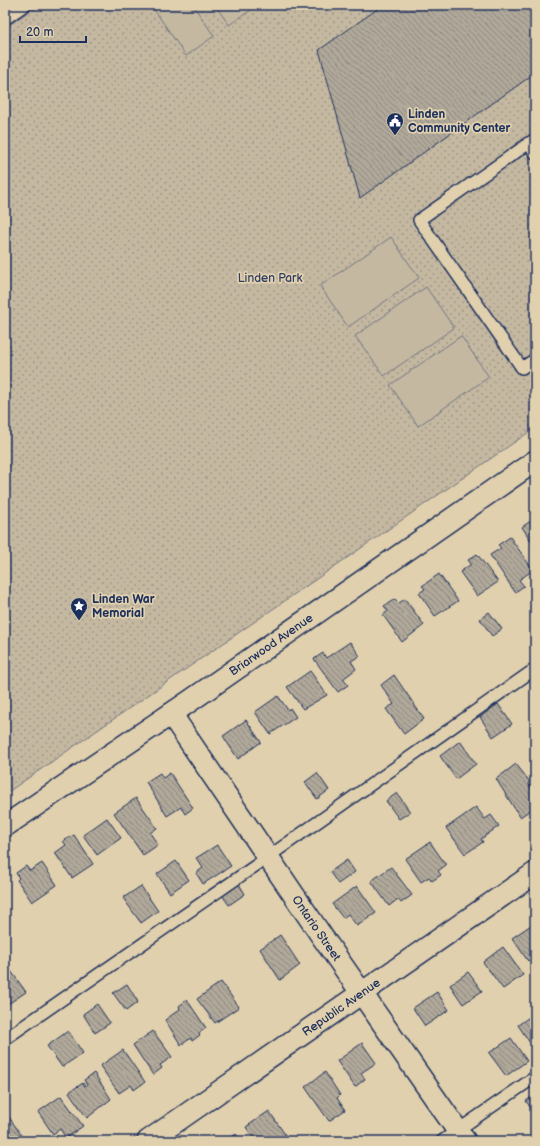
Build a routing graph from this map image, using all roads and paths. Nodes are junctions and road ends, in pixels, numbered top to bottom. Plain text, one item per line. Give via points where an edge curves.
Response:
1 (25, 5) edge
2 (5, 19) edge
3 (532, 141) edge
4 (535, 153) edge
5 (535, 359) edge
6 (535, 461) edge
7 (535, 669) edge
8 (171, 714) junction
9 (5, 826) edge
10 (268, 857) junction
11 (535, 873) edge
12 (362, 994) junction
13 (5, 1039) edge
14 (535, 1076) edge
15 (455, 1137) edge
16 (148, 1141) edge

1 - 2 lane
3 - 4 lane
3 - 5 lane via 419,220 522,368
6 - 8 street, Briarwood Avenue
7 - 10 lane
8 - 9 street, Briarwood Avenue
8 - 10 street, Ontario Street
10 - 12 street, Ontario Street
10 - 13 lane
11 - 12 street, Republic Avenue
12 - 15 street, Ontario Street
12 - 16 street, Republic Avenue
14 - 15 lane

